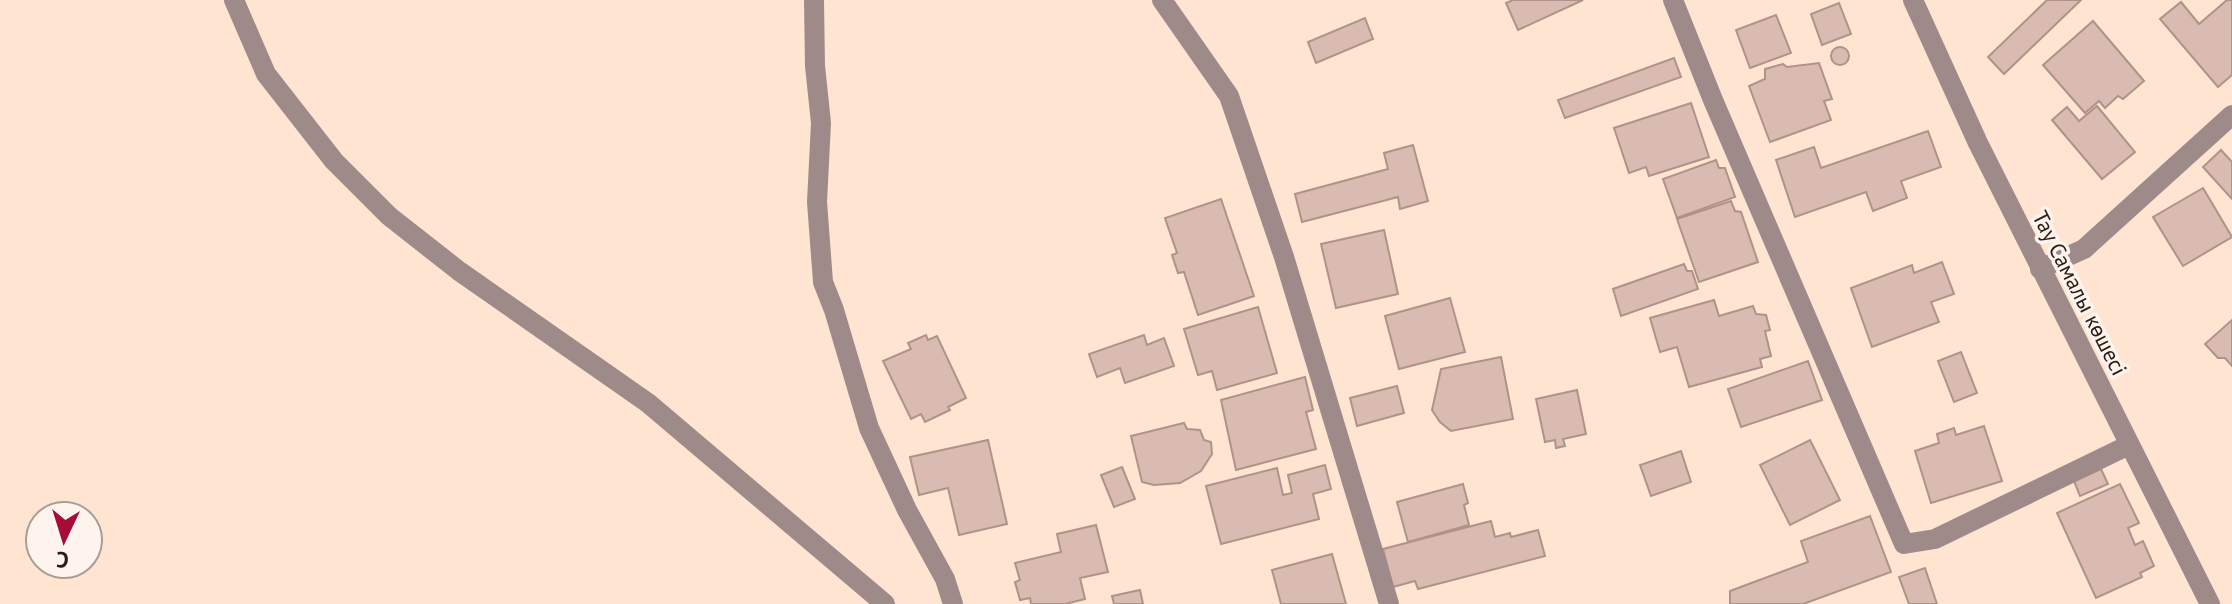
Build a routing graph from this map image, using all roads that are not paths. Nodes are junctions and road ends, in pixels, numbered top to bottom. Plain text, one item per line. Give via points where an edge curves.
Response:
1 (234, 0) edge
2 (814, 0) edge
3 (1162, 0) edge
4 (1673, 0) edge
5 (1913, 0) edge
6 (2232, 115) edge
7 (2040, 269) junction
8 (2129, 445) junction
9 (885, 604) edge
10 (953, 604) edge
11 (1389, 604) edge
12 (2210, 604) edge

1 - 9 street via 266,74 334,161 389,216 648,403
2 - 10 street via 823,282 869,428
3 - 11 street via 1229,96 1284,257
4 - 8 street via 1904,544 1935,539
5 - 7 street, Тау Самалы көшесі
6 - 7 street via 2084,249
7 - 8 street, Тау Самалы көшесі
8 - 12 street, Тау Самалы көшесі

